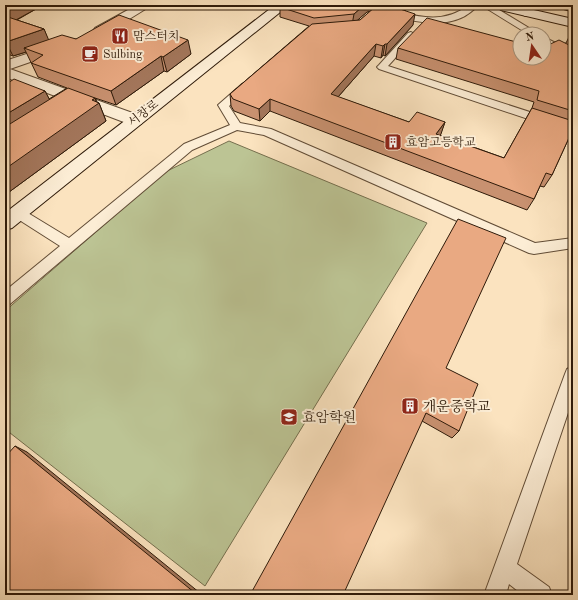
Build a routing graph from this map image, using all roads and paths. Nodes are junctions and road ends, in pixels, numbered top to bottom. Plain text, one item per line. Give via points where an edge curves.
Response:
1 (146, 5) edge
2 (283, 5) edge
3 (474, 5) edge
4 (485, 5) edge
5 (496, 5) edge
6 (527, 8) edge
7 (382, 12) edge
8 (424, 21) junction
9 (573, 23) edge
10 (520, 26) edge
11 (90, 36) edge
12 (69, 43) edge
13 (552, 44) edge
14 (573, 56) edge
15 (5, 66) edge
16 (5, 72) edge
17 (253, 79) edge
18 (135, 120) junction
19 (236, 126) junction
20 (573, 130) edge
21 (18, 213) junction
22 (5, 223) edge
23 (573, 242) edge
24 (70, 245) junction
25 (5, 300) edge
26 (571, 385) edge
27 (505, 568) junction
28 (495, 595) edge
29 (541, 595) edge

1 - 11 street
2 - 18 street, 서창로
3 - 8 lane via 467,12 450,19 438,22
4 - 10 lane
5 - 6 street
6 - 9 street
7 - 8 lane
8 - 20 lane via 382,67
12 - 15 street
13 - 14 lane
16 - 18 street via 71,104
17 - 19 lane via 223,105
18 - 21 street, 서창로
19 - 23 lane via 268,132 534,249
19 - 24 lane via 188,147
21 - 22 street, 서창로
21 - 24 lane
24 - 25 lane
26 - 27 lane
27 - 28 lane
27 - 29 lane

